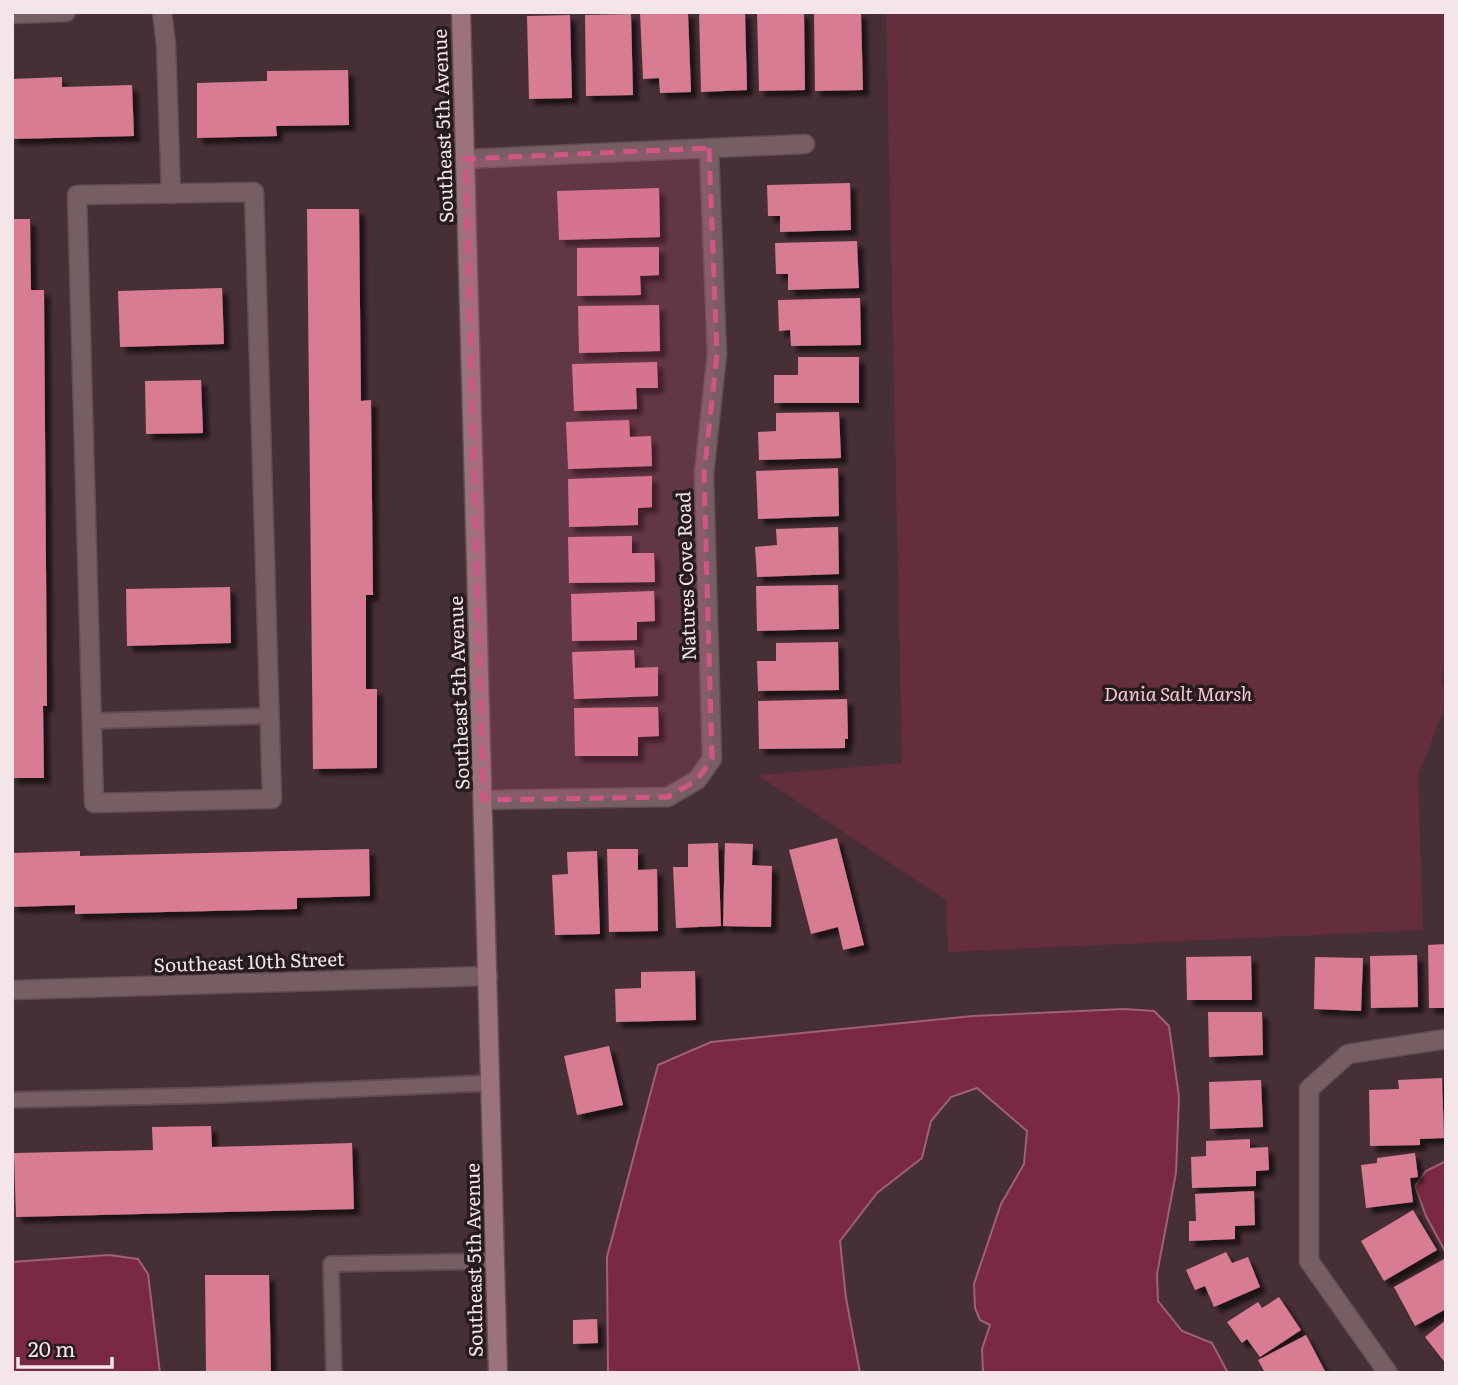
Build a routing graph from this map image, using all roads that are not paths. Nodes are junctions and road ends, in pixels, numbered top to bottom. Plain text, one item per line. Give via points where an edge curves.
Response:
1 (66, 12) edge
2 (162, 12) edge
3 (461, 12) edge
4 (12, 14) edge
5 (806, 144) dead end
6 (709, 148) junction
7 (465, 159) junction
8 (171, 194) junction
9 (269, 716) junction
10 (92, 721) junction
11 (483, 800) junction
12 (488, 976) junction
13 (12, 990) edge
14 (1446, 1039) edge
15 (490, 1083) junction
16 (12, 1100) edge
17 (495, 1261) junction
18 (334, 1373) edge
19 (498, 1373) edge
20 (1388, 1373) edge

1 - 4 street
2 - 8 street
3 - 7 street, Southeast 5th Avenue
5 - 6 street
6 - 7 street
6 - 11 street, Natures Cove Road via 717,354 704,474 712,759 697,780 668,797
7 - 11 street, Southeast 5th Avenue
8 - 9 street via 254,192
8 - 10 street via 77,195
9 - 10 lane
9 - 10 street via 272,799 94,803
11 - 12 street, Southeast 5th Avenue
12 - 13 street, Southeast 10th Street
12 - 15 street, Southeast 5th Avenue
14 - 20 street via 1348,1054 1309,1089 1309,1261
15 - 16 lane
15 - 17 street, Southeast 5th Avenue
17 - 18 lane via 331,1264
17 - 19 street, Southeast 5th Avenue

